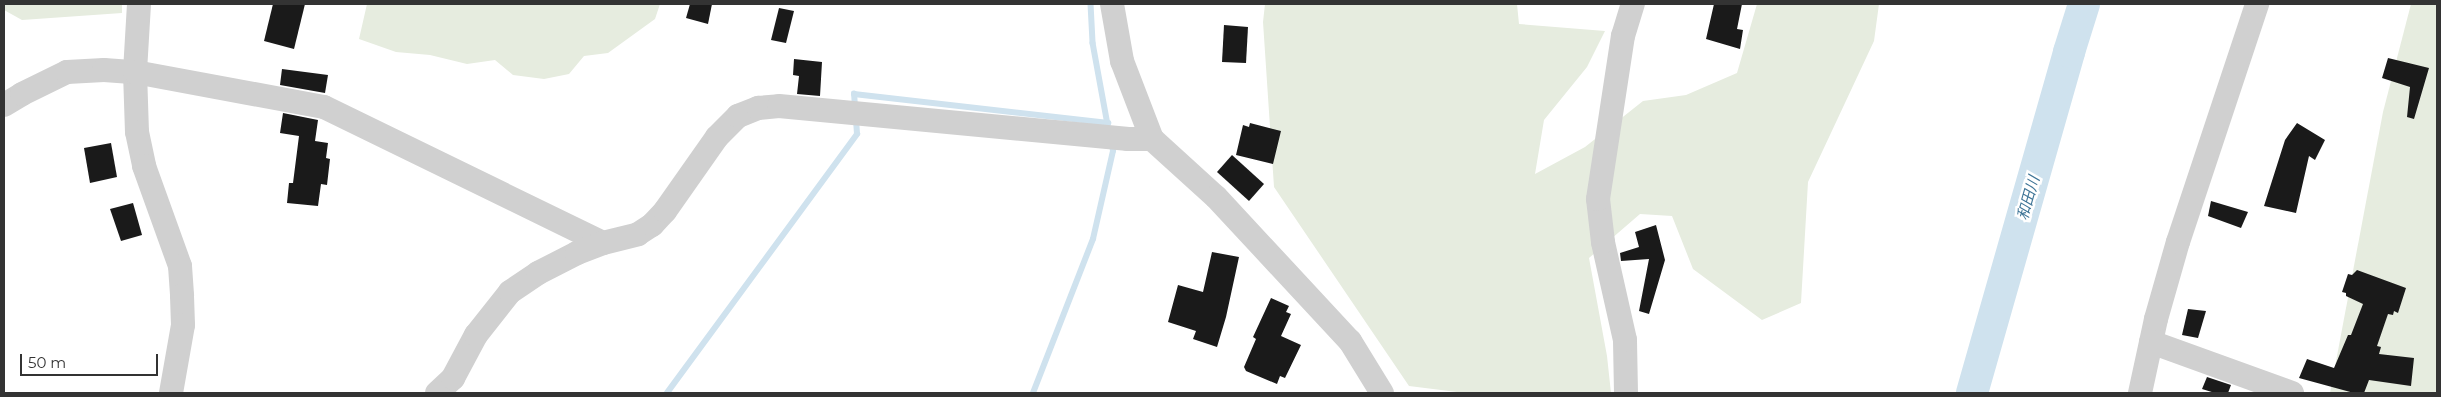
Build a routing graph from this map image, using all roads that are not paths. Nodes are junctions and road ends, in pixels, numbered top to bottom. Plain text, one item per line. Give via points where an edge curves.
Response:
1 (139, 4) edge
2 (1112, 4) edge
3 (1633, 4) edge
4 (2257, 4) edge
5 (135, 72) junction
6 (4, 105) edge
7 (1152, 139) junction
8 (603, 242) junction
9 (2151, 342) junction
10 (171, 393) edge
11 (437, 393) edge
12 (1382, 393) edge
13 (1626, 393) edge
14 (2140, 393) edge
15 (2292, 393) edge

1 - 5 street
2 - 7 street via 1122,61
3 - 13 street via 1623,36 1598,199 1603,242 1625,340
4 - 9 street via 2178,242
5 - 6 street via 67,72
5 - 8 street via 324,107
5 - 10 street via 137,132 144,166 180,266 183,325
7 - 8 street via 1128,140 780,106 758,108 738,116 717,137 652,225 638,234
7 - 12 street via 1216,197 1350,342
8 - 11 street via 538,272 510,292 476,335 453,378
9 - 14 street
9 - 15 street

